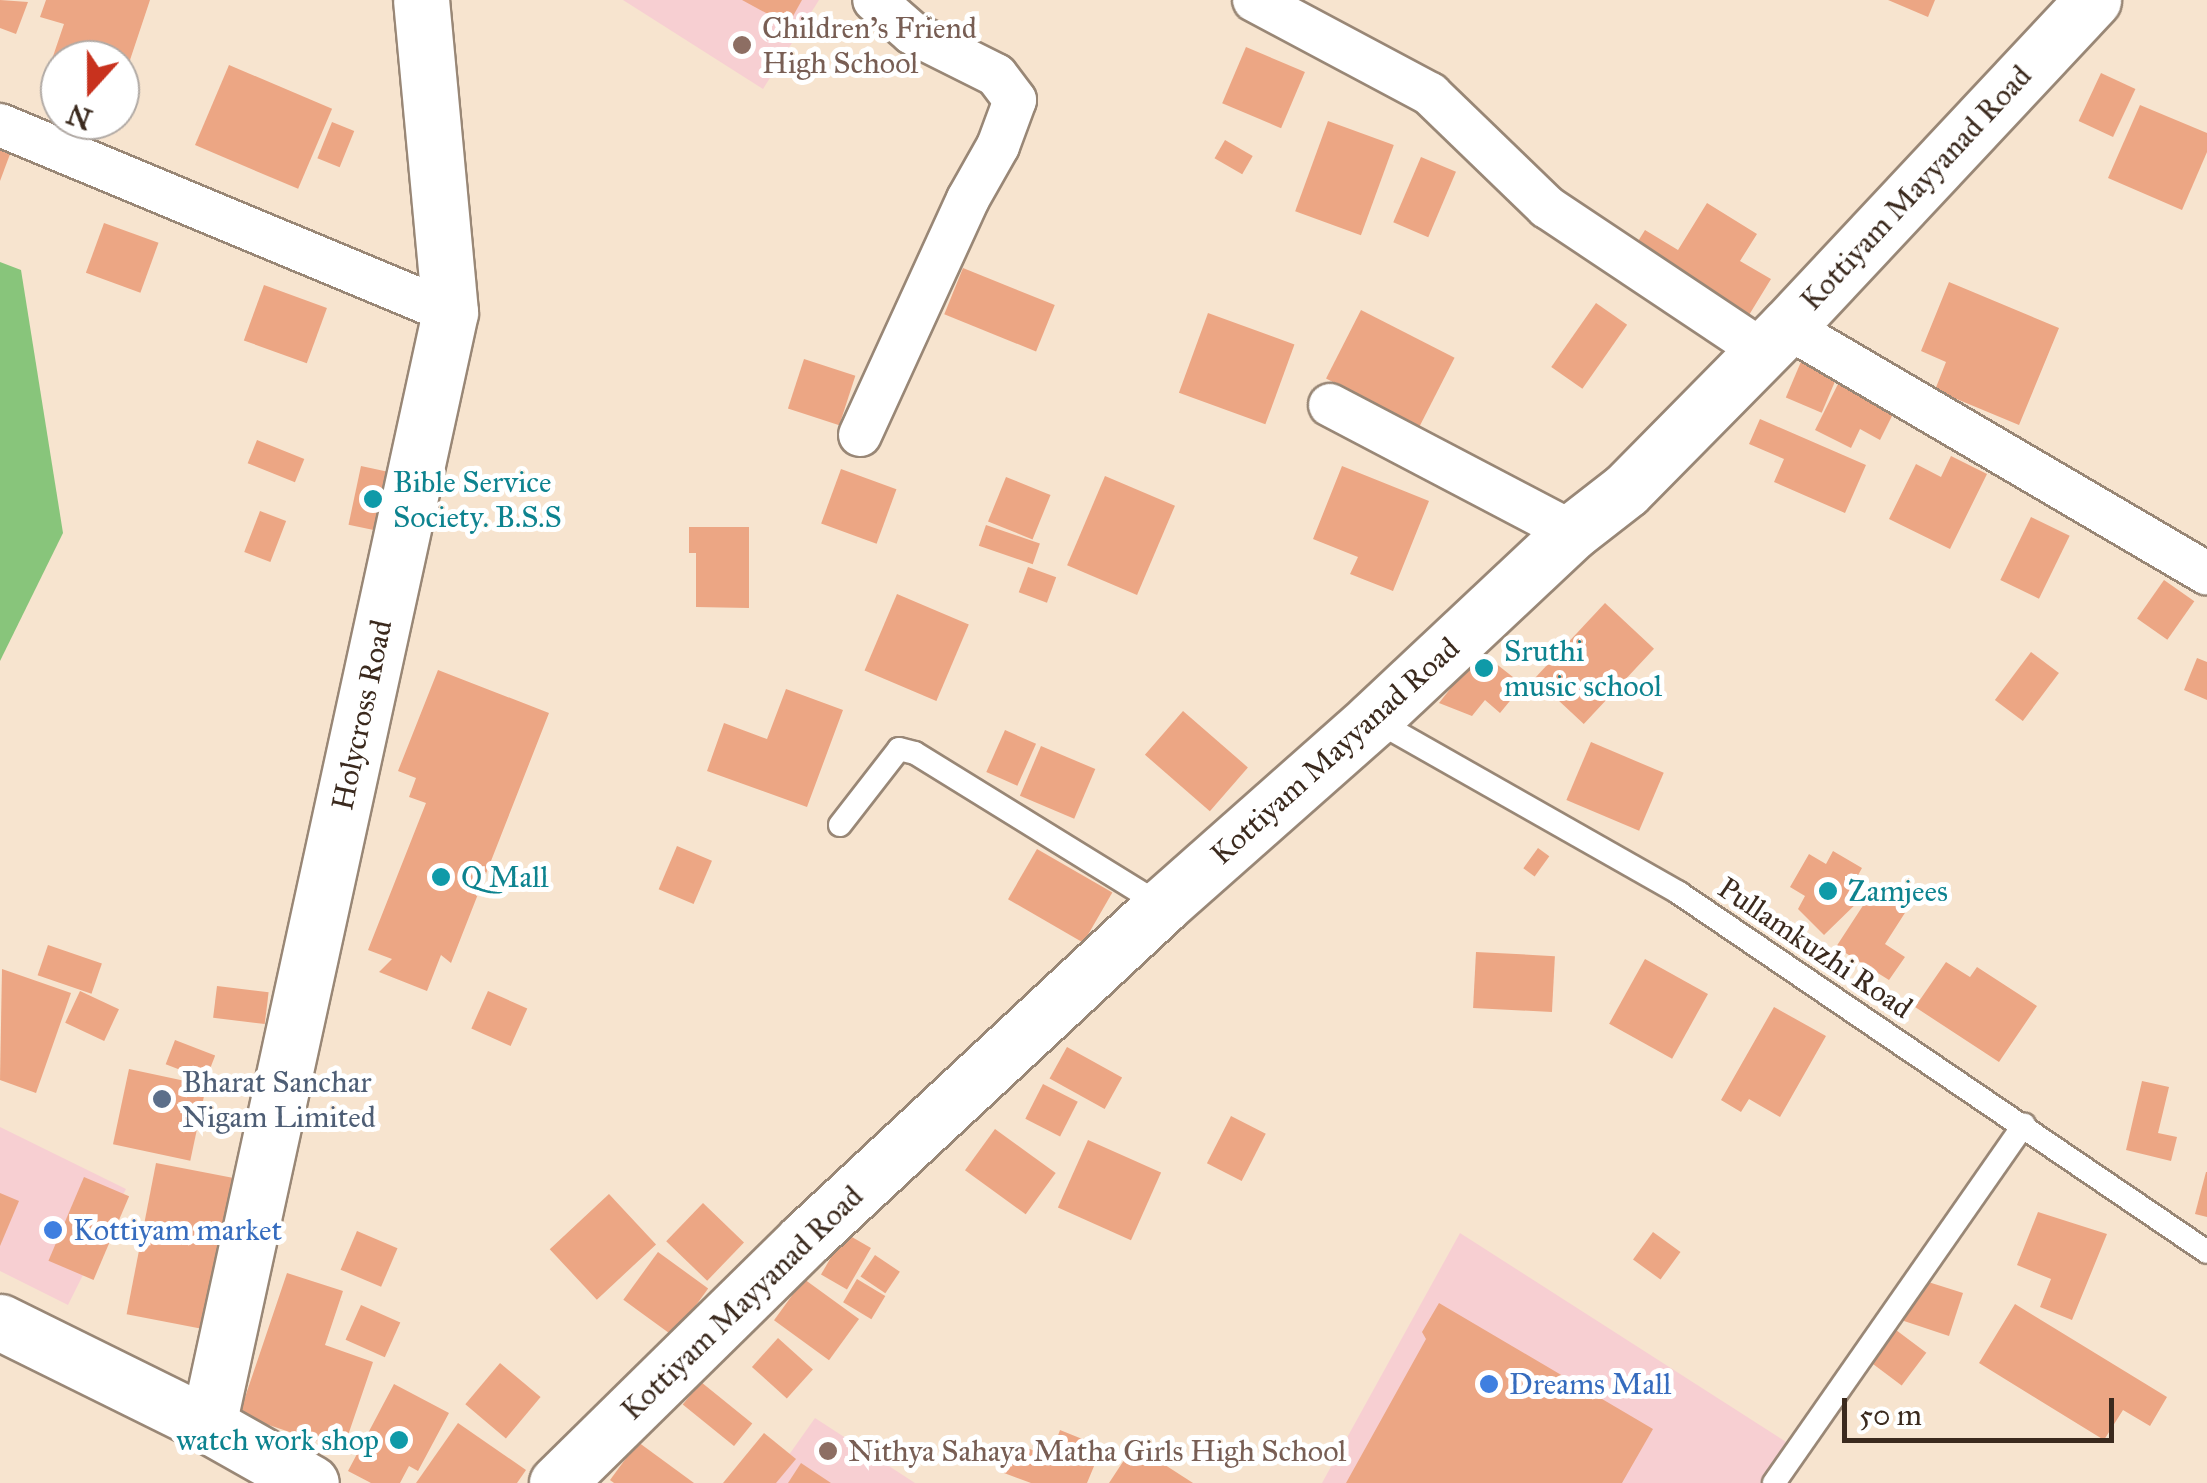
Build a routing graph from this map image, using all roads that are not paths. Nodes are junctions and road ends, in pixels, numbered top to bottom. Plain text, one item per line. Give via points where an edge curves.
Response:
1 (420, 0) edge
2 (874, 0) edge
3 (1254, 0) edge
4 (2093, 0) edge
5 (0, 125) edge
6 (450, 312) junction
7 (1775, 339) junction
8 (1330, 405) dead end
9 (860, 435) dead end
10 (1572, 532) junction
11 (2207, 573) edge
12 (1373, 719) junction
13 (840, 825) dead end
14 (1162, 906) junction
15 (2024, 1125) junction
16 (2207, 1252) edge
17 (0, 1322) edge
18 (208, 1425) junction
19 (311, 1483) edge
20 (557, 1483) edge
21 (1774, 1483) edge

1 - 6 main road, Holycross Road
2 - 9 street via 912,33 996,75 1014,100
3 - 7 street via 1430,94 1548,207
4 - 7 main road, Kottiyam Mayyanad Road
5 - 6 street
6 - 18 main road, Holycross Road
7 - 10 main road, Kottiyam Mayyanad Road via 1626,490
7 - 11 street
8 - 10 street
10 - 12 main road, Kottiyam Mayyanad Road
12 - 14 main road, Kottiyam Mayyanad Road
12 - 15 lane, Pullamkuzhi Road via 1678,893
13 - 14 lane via 899,749 915,753
14 - 20 main road, Kottiyam Mayyanad Road via 804,1240
15 - 16 lane, Pullamkuzhi Road
15 - 21 lane
17 - 18 main road
18 - 19 main road

